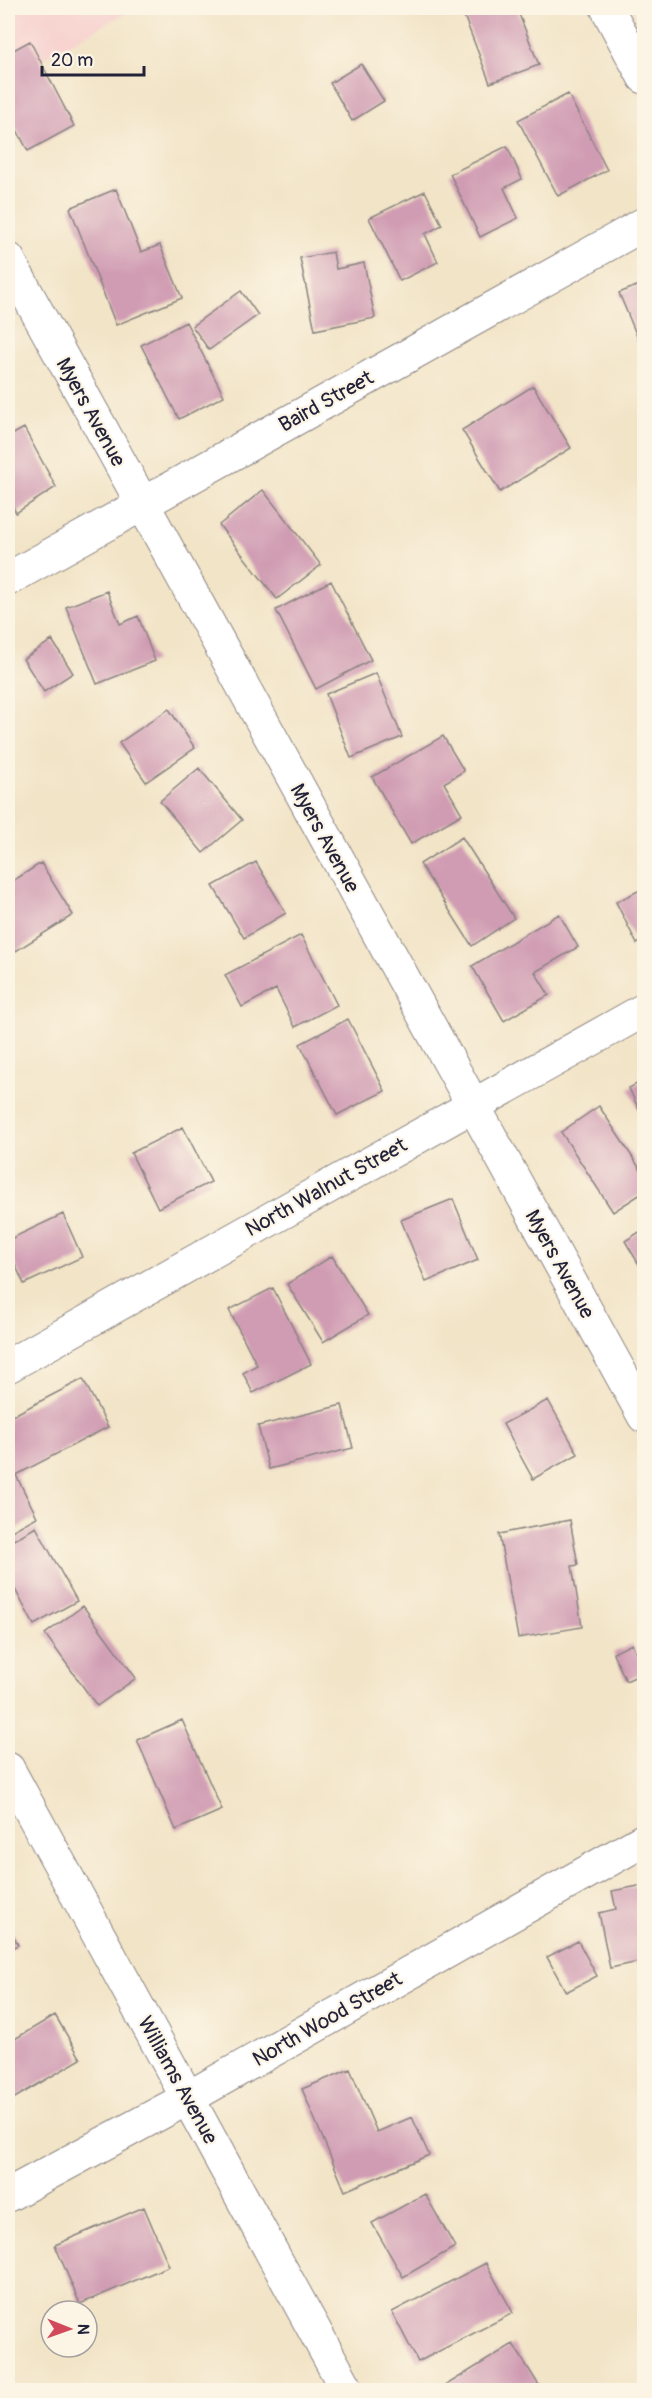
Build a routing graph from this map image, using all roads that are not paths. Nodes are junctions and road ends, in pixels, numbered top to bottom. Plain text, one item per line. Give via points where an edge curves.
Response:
1 (607, 8) edge
2 (637, 43) edge
3 (645, 77) edge
4 (645, 224) edge
5 (8, 259) edge
6 (141, 503) junction
7 (8, 579) edge
8 (645, 1010) edge
9 (472, 1105) junction
10 (8, 1366) edge
11 (645, 1416) edge
12 (8, 1769) edge
13 (645, 1839) edge
14 (188, 2098) junction
15 (8, 2195) edge
16 (348, 2391) edge

1 - 2 street
2 - 3 street
4 - 6 street, Baird Street
5 - 6 street, Myers Avenue
6 - 7 street, Baird Street
6 - 9 street, Myers Avenue
8 - 9 street, North Walnut Street
9 - 10 street, North Walnut Street
9 - 11 street, Myers Avenue
12 - 14 street, Williams Avenue
13 - 14 street, North Wood Street
14 - 15 street, North Wood Street
14 - 16 street, Williams Avenue

